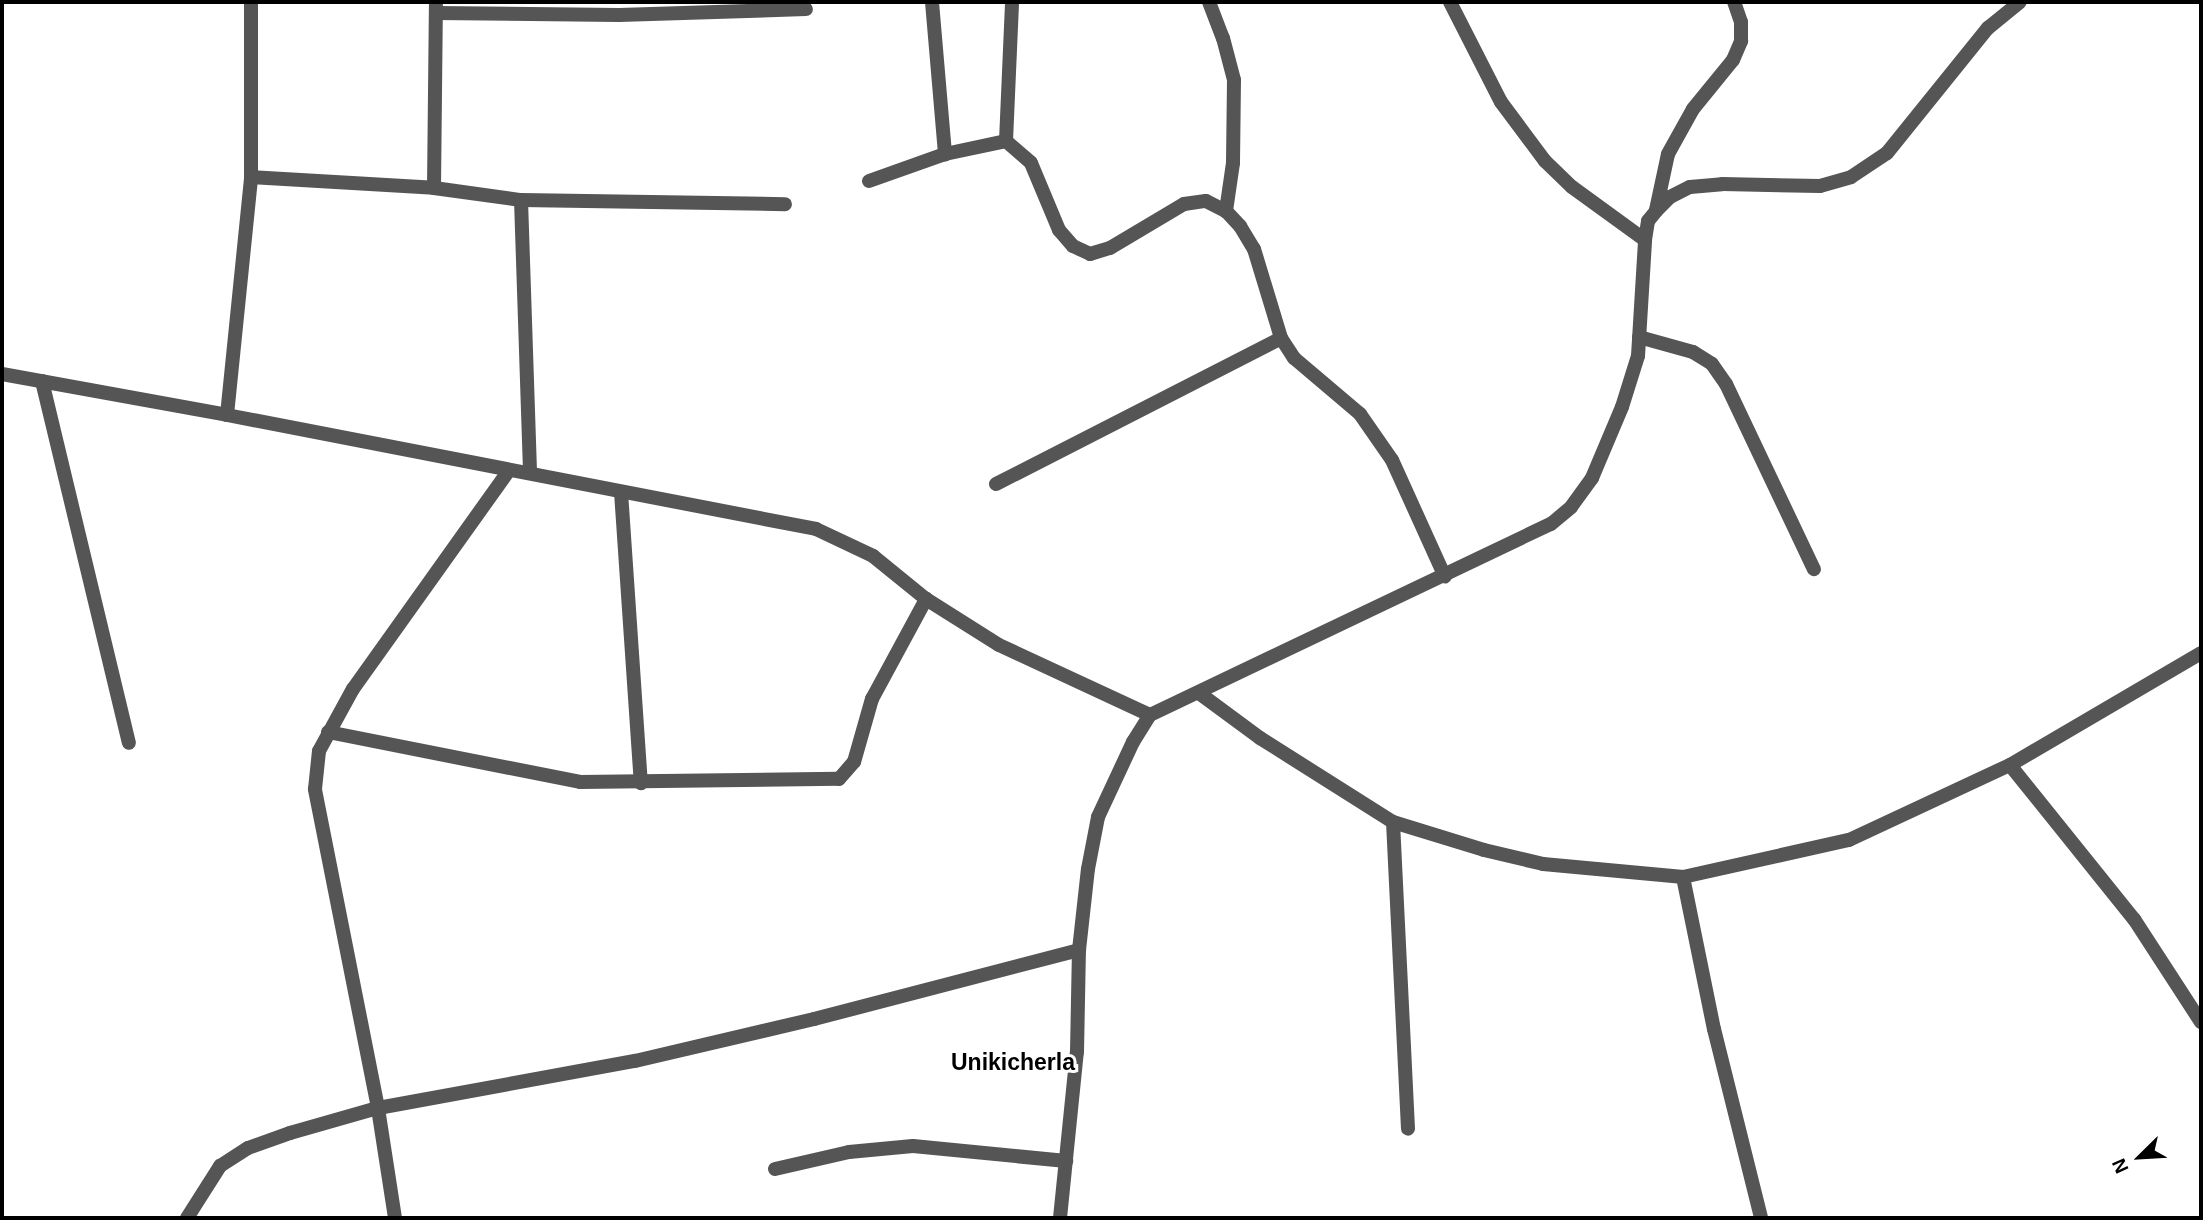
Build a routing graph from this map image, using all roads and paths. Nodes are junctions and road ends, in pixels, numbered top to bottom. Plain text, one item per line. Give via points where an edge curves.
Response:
1 (251, 2) edge
2 (932, 2) edge
3 (1013, 2) edge
4 (1209, 2) edge
5 (1450, 2) edge
6 (1734, 2) edge
7 (2020, 2) edge
8 (436, 7) edge
9 (806, 9) dead end
10 (1006, 141) junction
11 (945, 154) junction
12 (251, 177) junction
13 (869, 180) dead end
14 (434, 188) junction
15 (521, 200) junction
16 (785, 204) dead end
17 (1226, 211) junction
18 (1656, 211) junction
19 (1645, 240) junction
20 (1639, 337) junction
21 (1281, 338) junction
22 (2, 374) edge
23 (42, 382) junction
24 (227, 415) junction
25 (509, 470) junction
26 (530, 473) junction
27 (996, 484) dead end
28 (621, 492) junction
29 (1814, 569) dead end
30 (1445, 577) junction
31 (926, 599) junction
32 (2201, 653) edge
33 (1199, 693) junction
34 (1150, 715) junction
35 (328, 732) junction
36 (129, 743) dead end
37 (2010, 765) junction
38 (640, 783) junction
39 (1393, 822) junction
40 (1683, 877) junction
41 (1079, 950) junction
42 (2201, 1022) edge
43 (378, 1108) junction
44 (1408, 1129) dead end
45 (1066, 1161) junction
46 (775, 1169) dead end
47 (187, 1218) edge
48 (395, 1218) edge
49 (1060, 1218) edge
50 (1760, 1218) edge

1 - 12 street
2 - 11 street
3 - 10 street
4 - 17 street via 1234,80 1233,163
5 - 19 street via 1501,102 1545,161 1572,187
6 - 18 street via 1741,41 1733,60 1693,109 1668,154
7 - 18 street via 1988,28 1887,153 1851,177 1820,186 1690,187
8 - 9 street via 619,15
8 - 14 street
10 - 11 street
10 - 17 street via 1031,163 1059,230 1073,246 1090,254 1110,248 1184,204 1206,201
11 - 13 street
12 - 14 street
12 - 24 street
14 - 15 street
15 - 16 street
15 - 26 street
17 - 21 street via 1254,249
18 - 19 street via 1648,222
19 - 20 street
20 - 29 street via 1693,352 1712,364 1726,384
20 - 30 street via 1638,356 1622,407 1592,478 1571,507 1551,524
21 - 27 street
21 - 30 street via 1294,358 1360,414 1385,451
22 - 23 street
23 - 24 street
23 - 36 street
24 - 25 street
25 - 26 street
25 - 35 street via 353,689
26 - 28 street
28 - 31 street via 816,529 873,556
28 - 38 street
30 - 33 street
31 - 34 street via 999,645
31 - 38 street via 872,699 854,762 839,779
32 - 37 street
33 - 34 street
33 - 39 street via 1260,738
34 - 41 street via 1098,817
35 - 38 street via 580,782
35 - 43 street via 318,751 315,789
37 - 40 street via 1849,840
37 - 42 street via 2134,919
39 - 40 street via 1543,864
39 - 44 street
40 - 50 street
41 - 43 street via 635,1061
41 - 45 street via 1077,1052
43 - 47 street via 248,1148 220,1166
43 - 48 street
45 - 46 street via 913,1146 849,1152
45 - 49 street

